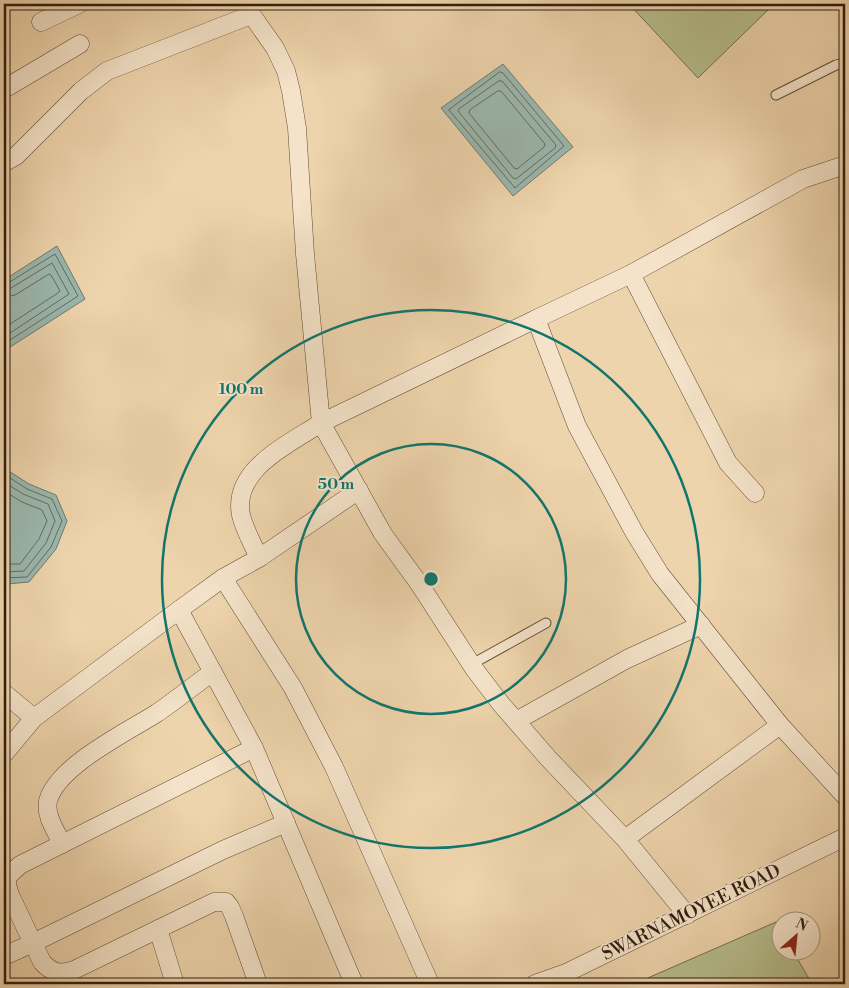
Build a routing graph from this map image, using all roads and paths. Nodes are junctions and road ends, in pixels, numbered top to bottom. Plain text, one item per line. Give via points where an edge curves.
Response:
1 (79, 4) edge
2 (248, 10) edge
3 (40, 22) dead end
4 (80, 44) dead end
5 (845, 63) edge
6 (4, 89) edge
7 (776, 95) dead end
8 (4, 159) edge
9 (845, 165) edge
10 (631, 274) junction
11 (536, 319) junction
12 (321, 423) junction
13 (359, 490) junction
14 (755, 494) dead end
15 (259, 558) junction
16 (223, 578) junction
17 (179, 610) junction
18 (546, 623) dead end
19 (701, 625) junction
20 (472, 664) junction
21 (213, 672) junction
22 (4, 692) edge
23 (34, 718) junction
24 (516, 721) junction
25 (780, 725) junction
26 (254, 748) junction
27 (4, 754) edge
28 (845, 796) edge
29 (286, 823) junction
30 (845, 837) edge
31 (625, 839) junction
32 (62, 844) junction
33 (687, 915) junction
34 (158, 929) junction
35 (33, 943) junction
36 (4, 956) edge
37 (176, 984) edge
38 (258, 984) edge
39 (354, 984) edge
40 (430, 984) edge
41 (535, 984) edge

1 - 3 street
2 - 8 street via 107,71 81,91 16,156 8,161
2 - 12 street via 275,48 291,91 297,128
4 - 6 street
5 - 7 lane
9 - 10 street via 803,179
10 - 11 street
10 - 14 street via 728,463
11 - 12 street
11 - 19 street via 577,426 634,532 660,574
12 - 13 street
12 - 15 street via 269,457 252,472 244,486 241,517
13 - 15 street
13 - 20 street via 384,534
15 - 16 street
16 - 17 street
16 - 40 street via 293,688 334,767
17 - 21 street
17 - 23 street
18 - 20 lane
19 - 24 street via 627,658
19 - 25 street
20 - 24 street
21 - 26 street
21 - 32 street via 77,763 55,785 48,802 49,818
22 - 23 street
23 - 27 street
24 - 31 street
25 - 28 street
25 - 31 street
26 - 29 street
26 - 32 street
29 - 35 street via 223,850
29 - 39 street
30 - 33 street, SWARNAMOYEE ROAD
31 - 33 street
32 - 35 street via 20,865 7,878 10,896
33 - 41 street, SWARNAMOYEE ROAD via 566,974
34 - 35 street via 64,974 46,966
34 - 37 street
34 - 38 street via 214,902 226,902
35 - 36 street

